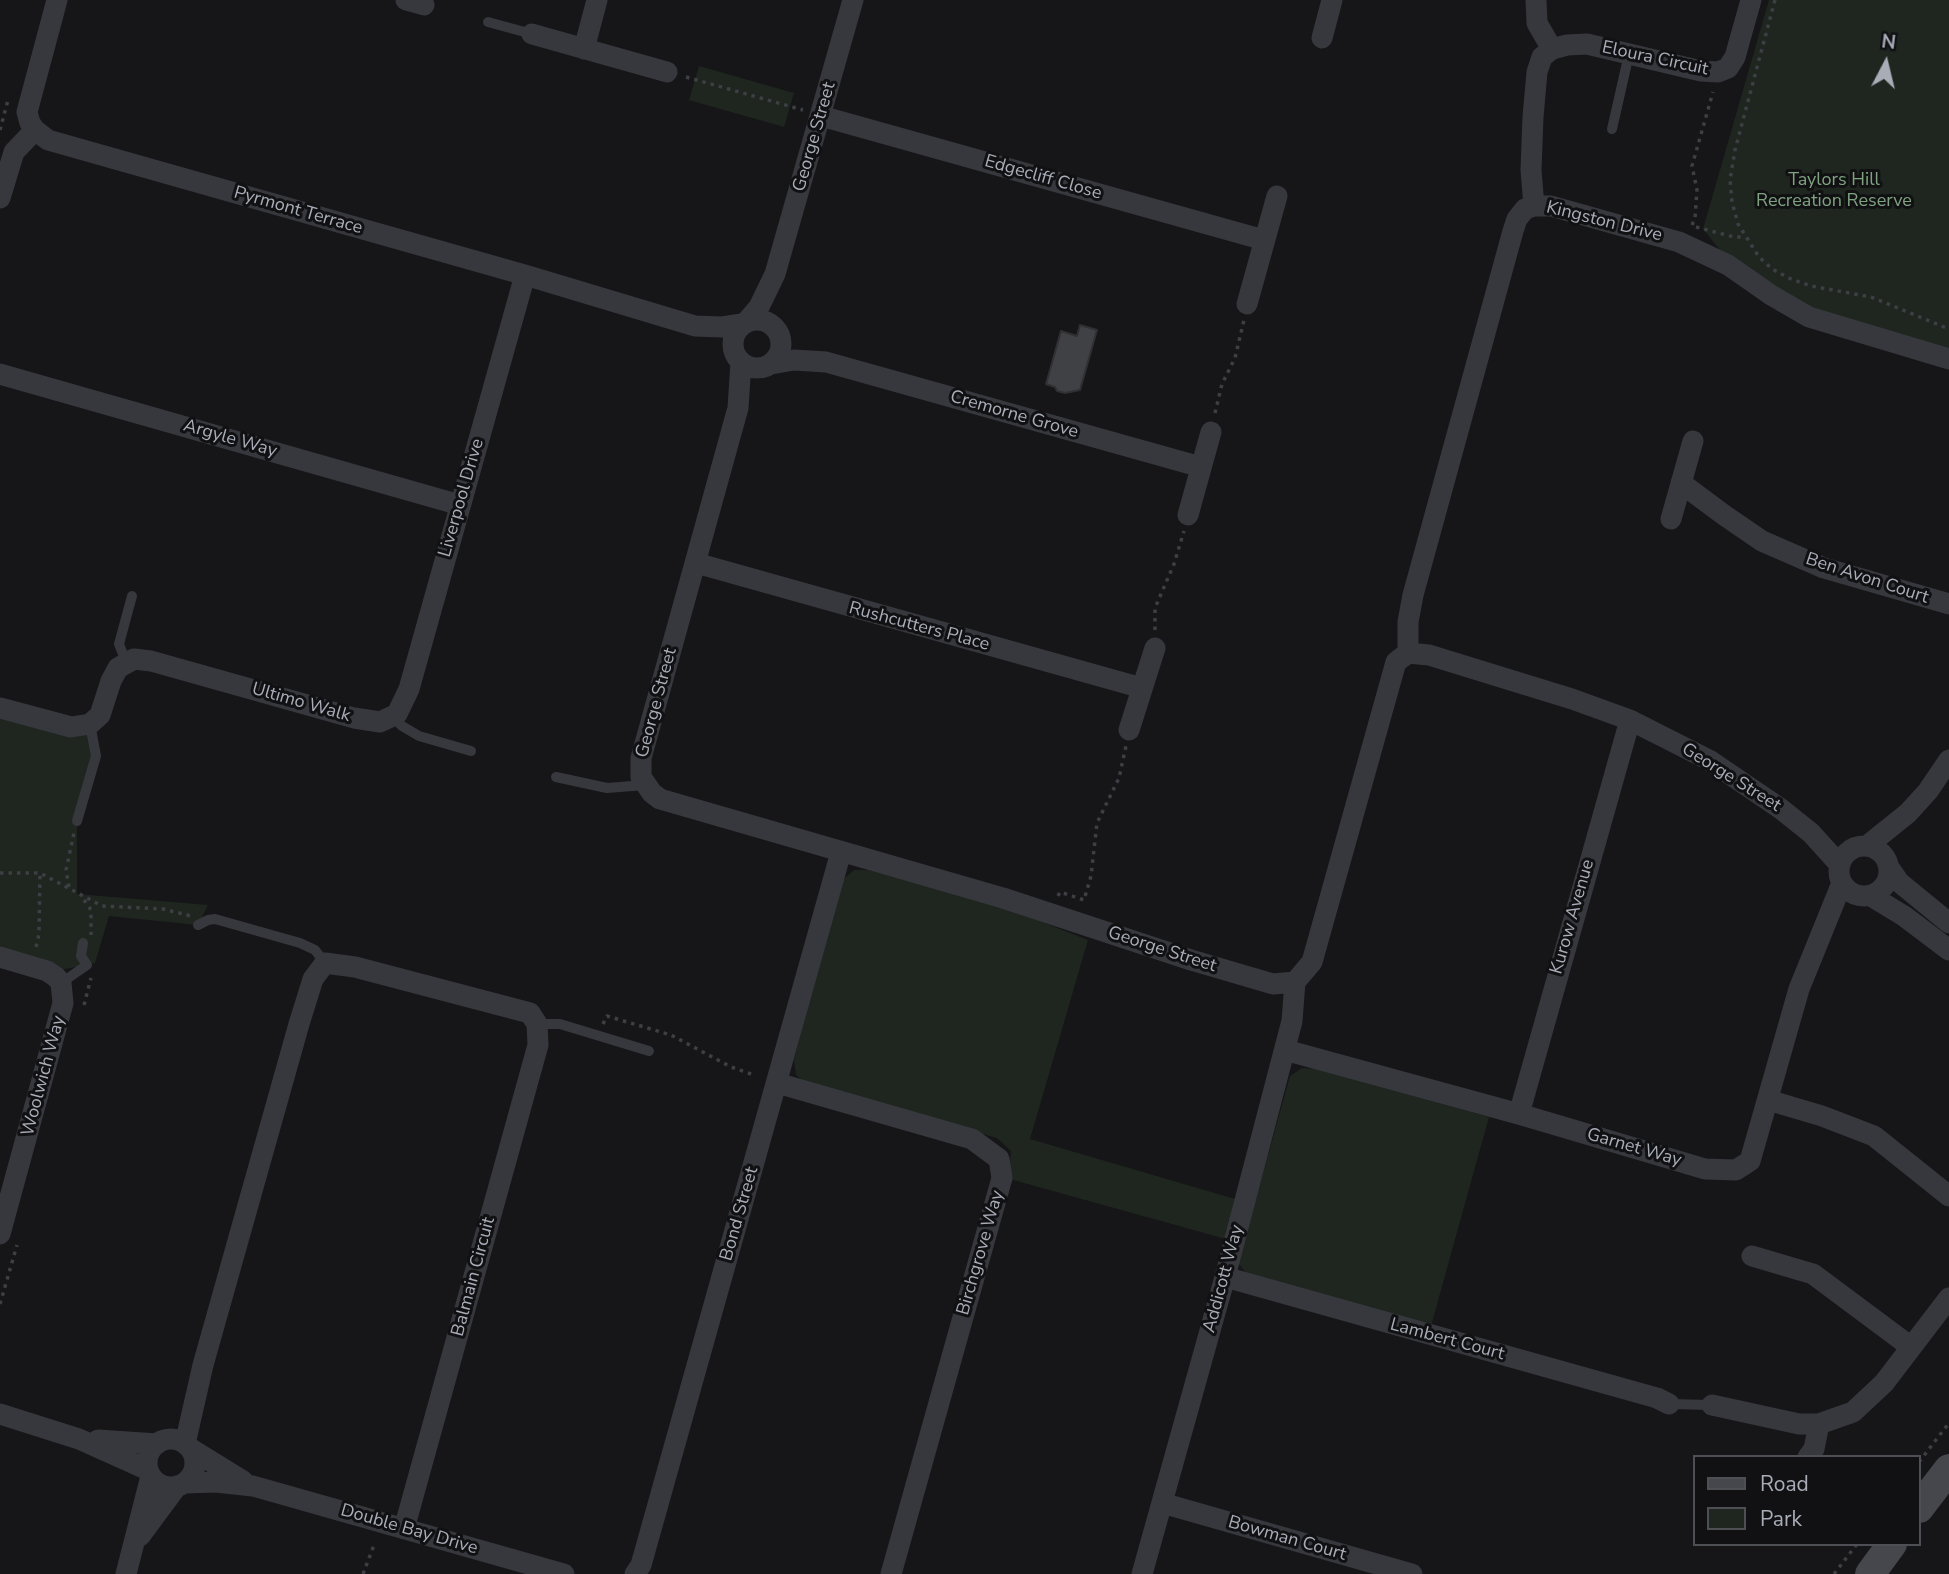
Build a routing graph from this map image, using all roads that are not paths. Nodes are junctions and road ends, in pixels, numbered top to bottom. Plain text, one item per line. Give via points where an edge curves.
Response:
1 (57, 0) edge
2 (597, 0) edge
3 (853, 0) edge
4 (1536, 0) edge
5 (1751, 0) edge
6 (1328, 1) edge
7 (488, 22) dead end
8 (532, 34) joint
9 (1322, 38) dead end
10 (1552, 48) junction
11 (584, 49) junction
12 (1629, 54) junction
13 (667, 72) road end
14 (821, 116) junction
15 (1612, 129) dead end
16 (35, 130) junction
17 (1277, 196) dead end
18 (0, 198) edge
19 (1534, 206) junction
20 (1264, 240) junction
21 (775, 274) junction
22 (525, 275) junction
23 (1247, 304) road end
24 (745, 323) junction
25 (695, 326) junction
26 (781, 338) junction
27 (738, 358) junction
28 (1949, 359) edge
29 (826, 362) junction
30 (769, 365) junction
31 (0, 374) edge
32 (738, 408) junction
33 (1211, 432) road end
34 (1693, 440) dead end
35 (1201, 467) junction
36 (1681, 483) junction
37 (460, 505) junction
38 (1188, 515) road end
39 (1671, 519) dead end
40 (696, 564) junction
41 (132, 596) dead end
42 (1949, 604) edge
43 (1155, 648) road end
44 (1408, 653) junction
45 (126, 662) junction
46 (1142, 688) junction
47 (0, 708) edge
48 (393, 717) junction
49 (1630, 720) junction
50 (90, 724) junction
51 (1129, 730) road end
52 (471, 751) dead end
53 (1949, 760) edge
54 (556, 776) dead end
55 (645, 785) junction
56 (1908, 813) junction
57 (77, 821) road end
58 (841, 852) junction
59 (1850, 861) junction
60 (1888, 864) junction
61 (1866, 896) junction
62 (201, 923) road end
63 (1949, 923) edge
64 (1823, 931) junction
65 (86, 942) road end
66 (1949, 950) edge
67 (0, 957) edge
68 (325, 963) junction
69 (1294, 982) junction
70 (61, 983) junction
71 (537, 1024) junction
72 (1285, 1050) junction
73 (649, 1051) dead end
74 (777, 1083) junction
75 (1768, 1100) junction
76 (1519, 1114) junction
77 (1949, 1196) edge
78 (0, 1234) edge
79 (1752, 1256) dead end
80 (1225, 1277) junction
81 (1949, 1297) edge
82 (1911, 1347) junction
83 (204, 1365) junction
84 (1669, 1404) joint
85 (1712, 1405) joint
86 (0, 1414) edge
87 (1819, 1424) junction
88 (79, 1439) junction
89 (160, 1442) junction
90 (188, 1447) junction
91 (1810, 1455) edge
92 (1949, 1469) edge
93 (150, 1473) junction
94 (181, 1485) junction
95 (253, 1486) junction
96 (1162, 1503) junction
97 (1921, 1505) edge
98 (404, 1529) junction
99 (135, 1543) junction
100 (1891, 1546) edge
101 (126, 1574) edge
102 (565, 1574) edge
103 (635, 1574) edge
104 (891, 1574) edge
105 (1142, 1574) edge
106 (1412, 1574) edge
107 (1870, 1574) edge

1 - 16 street via 27,112
2 - 11 street
3 - 14 street, George Street
4 - 10 street via 1537,23
5 - 12 street, Eloura Circuit via 1728,68 1702,71
6 - 9 street
7 - 8 lane
8 - 11 street
10 - 12 street, Eloura Circuit via 1587,44
10 - 19 street via 1542,57 1537,72 1531,170
11 - 13 street
12 - 15 lane
14 - 20 street, Edgecliff Close
14 - 21 street, George Street
16 - 18 street via 14,152
16 - 22 street, Pyrmont Terrace via 48,140
17 - 20 street
19 - 28 street, Kingston Drive via 1550,206 1679,242 1728,265 1809,317
19 - 44 street, Kingston Drive via 1525,209 1513,231 1413,594
20 - 23 street
21 - 24 street, George Street via 759,307
21 - 26 street, George Street
22 - 25 street, Pyrmont Terrace
22 - 37 street, Liverpool Drive
24 - 25 street, Pyrmont Terrace
24 - 26 street via 755,319 770,323
24 - 27 street via 733,338
25 - 27 street, Pyrmont Terrace
26 - 29 street, Cremorne Grove
26 - 30 street via 780,353
27 - 30 street via 753,368
27 - 32 street, George Street
29 - 30 street, Cremorne Grove via 794,360
29 - 35 street, Cremorne Grove
30 - 32 street, George Street
31 - 37 street, Argyle Way
32 - 40 street, George Street
33 - 35 street
34 - 36 street
35 - 38 street
36 - 39 street
36 - 42 street, Ben Avon Court via 1762,541 1824,568
37 - 48 street, Liverpool Drive via 409,689
40 - 46 street, Rushcutters Place
40 - 55 street, George Street via 640,758
41 - 45 lane via 119,644
43 - 46 street
44 - 49 street, George Street via 1429,655
44 - 69 street via 1396,662 1312,962
45 - 48 street, Ultimo Walk via 151,661 361,720 380,722
45 - 50 street via 114,673 100,715
46 - 51 street
47 - 50 street via 71,727
48 - 52 lane via 419,736
49 - 59 street, George Street via 1709,761
49 - 76 street, Kurow Avenue
50 - 57 lane via 96,756
53 - 56 street
54 - 55 lane via 607,788
55 - 58 street, George Street via 660,799 678,806
56 - 59 street
56 - 60 street
58 - 69 street, George Street via 1273,984
58 - 74 street, Bond Street
59 - 60 street via 1882,853
59 - 61 street via 1847,890
59 - 64 street, Garnet Way
60 - 61 street via 1883,888
60 - 63 street via 1899,882
61 - 64 street, Garnet Way
61 - 66 street via 1904,916
62 - 68 lane via 215,919 300,943 315,950
64 - 75 street, Garnet Way via 1799,989
65 - 70 lane via 81,956 86,965
67 - 70 street via 47,971
68 - 71 street via 530,1013
68 - 83 street via 313,979 299,1024
69 - 72 street, Addicott Way
70 - 78 street, Woolwich Way via 61,1016
71 - 73 lane via 560,1024
71 - 98 street, Balmain Circuit via 538,1045
72 - 76 street, Garnet Way
72 - 80 street, Addicott Way
74 - 103 street, Bond Street
74 - 104 street, Birchgrove Way via 972,1139 999,1159 1002,1178
75 - 76 street, Garnet Way via 1749,1161 1736,1170 1705,1169
75 - 77 street via 1874,1136
79 - 82 street via 1813,1274
80 - 84 street, Lambert Court
80 - 96 street, Addicott Way
81 - 82 street
82 - 87 street via 1884,1383 1853,1412
83 - 89 street via 181,1413
83 - 90 street
84 - 85 lane
85 - 87 street
86 - 88 street
87 - 91 street
88 - 89 street
88 - 93 street
89 - 90 street via 179,1441
89 - 93 street via 149,1456
90 - 94 street via 194,1471
90 - 95 street, Double Bay Drive
92 - 97 street
93 - 94 street via 162,1485
93 - 99 street
94 - 95 street, Double Bay Drive
94 - 99 street
95 - 98 street, Double Bay Drive
96 - 105 street, Addicott Way
96 - 106 street, Bowman Court
98 - 102 street, Double Bay Drive
99 - 101 street
100 - 107 street

